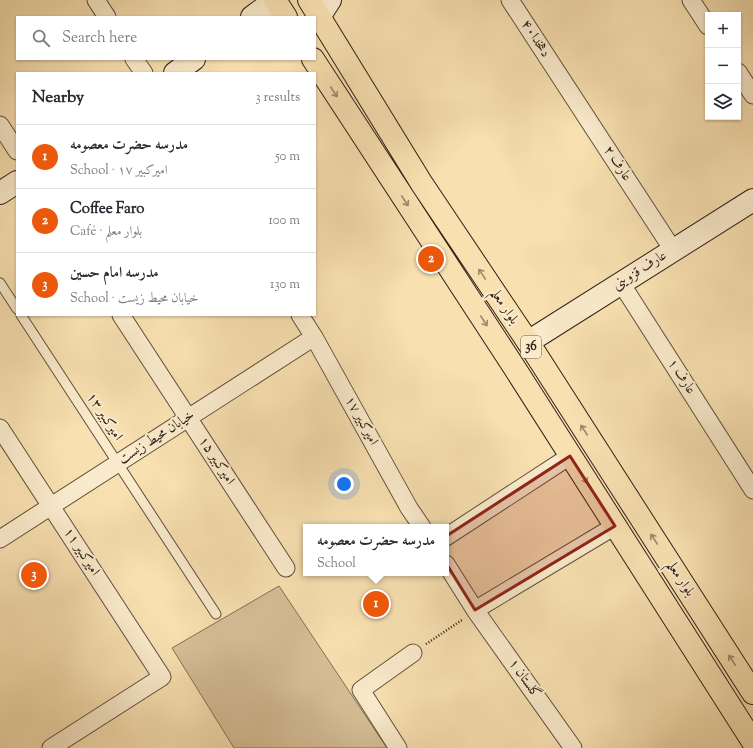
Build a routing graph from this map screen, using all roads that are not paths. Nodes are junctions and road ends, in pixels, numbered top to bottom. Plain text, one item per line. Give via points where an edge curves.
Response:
1 (96, 0) edge
2 (275, 0) edge
3 (510, 0) edge
4 (691, 0) edge
5 (320, 6) edge
6 (106, 16) edge
7 (253, 16) edge
8 (285, 16) edge
9 (705, 21) edge
10 (135, 60) edge
11 (193, 60) edge
12 (314, 60) edge
13 (143, 72) edge
14 (176, 72) edge
15 (741, 77) edge
16 (561, 78) joint
17 (753, 95) edge
18 (0, 125) edge
19 (16, 149) edge
20 (16, 183) edge
21 (0, 193) edge
22 (752, 204) edge
23 (673, 250) junction
24 (0, 283) edge
25 (620, 283) junction
26 (16, 307) edge
27 (22, 316) edge
28 (122, 316) edge
29 (301, 316) edge
30 (314, 337) junction
31 (528, 342) junction
32 (188, 418) junction
33 (0, 428) edge
34 (570, 456) junction
35 (118, 463) junction
36 (753, 490) edge
37 (51, 506) junction
38 (420, 524) edge
39 (615, 526) junction
40 (449, 535) edge
41 (0, 539) edge
42 (286, 568) dead end
43 (449, 569) edge
44 (475, 610) junction
45 (216, 614) dead end
46 (413, 654) road end
47 (751, 685) edge
48 (753, 742) edge
49 (51, 748) edge
50 (398, 748) edge
51 (573, 748) edge

1 - 6 street
2 - 7 street
2 - 8 main road
3 - 16 street, دهخدا۴۰
4 - 9 street
31 -> 5 main road, بلوار معلم / 36 via 422,184
10 - 13 street
11 - 14 street
12 -> 34 main road, بلوار معلم / 36
15 - 17 street
16 - 23 street, عارف ۲
18 - 19 street
20 - 21 street
22 - 23 street, عارف قزوینی
23 - 25 street, عارف قزوینی
24 - 26 lane
25 - 31 street, عارف قزوینی
25 - 36 street, عارف ۱
27 - 35 lane, امیرکبیر ۱۳
28 - 32 street, امیرکبیر ۱۵
29 - 30 street, امیرکبیر ۱۷
30 - 32 street, خیابان محیط زیست
30 - 38 street, امیرکبیر ۱۷
47 -> 31 main road, بلوار معلم / 36
32 - 35 street, خیابان محیط زیست
32 - 42 street, امیرکبیر ۱۵
33 - 37 street, امیرکبیر ۱۱
34 -> 39 main road, بلوار معلم / 36
34 - 40 street
35 - 37 street, خیابان محیط زیست
35 - 45 lane, امیرکبیر ۱۳
37 - 41 street, خیابان محیط زیست
37 - 49 street, امیرکبیر ۱۱ via 162,676
39 - 44 street
39 - 48 main road, بلوار معلم / 36
43 - 44 street
44 - 51 street, گلستان ۱
46 - 50 street via 361,690

